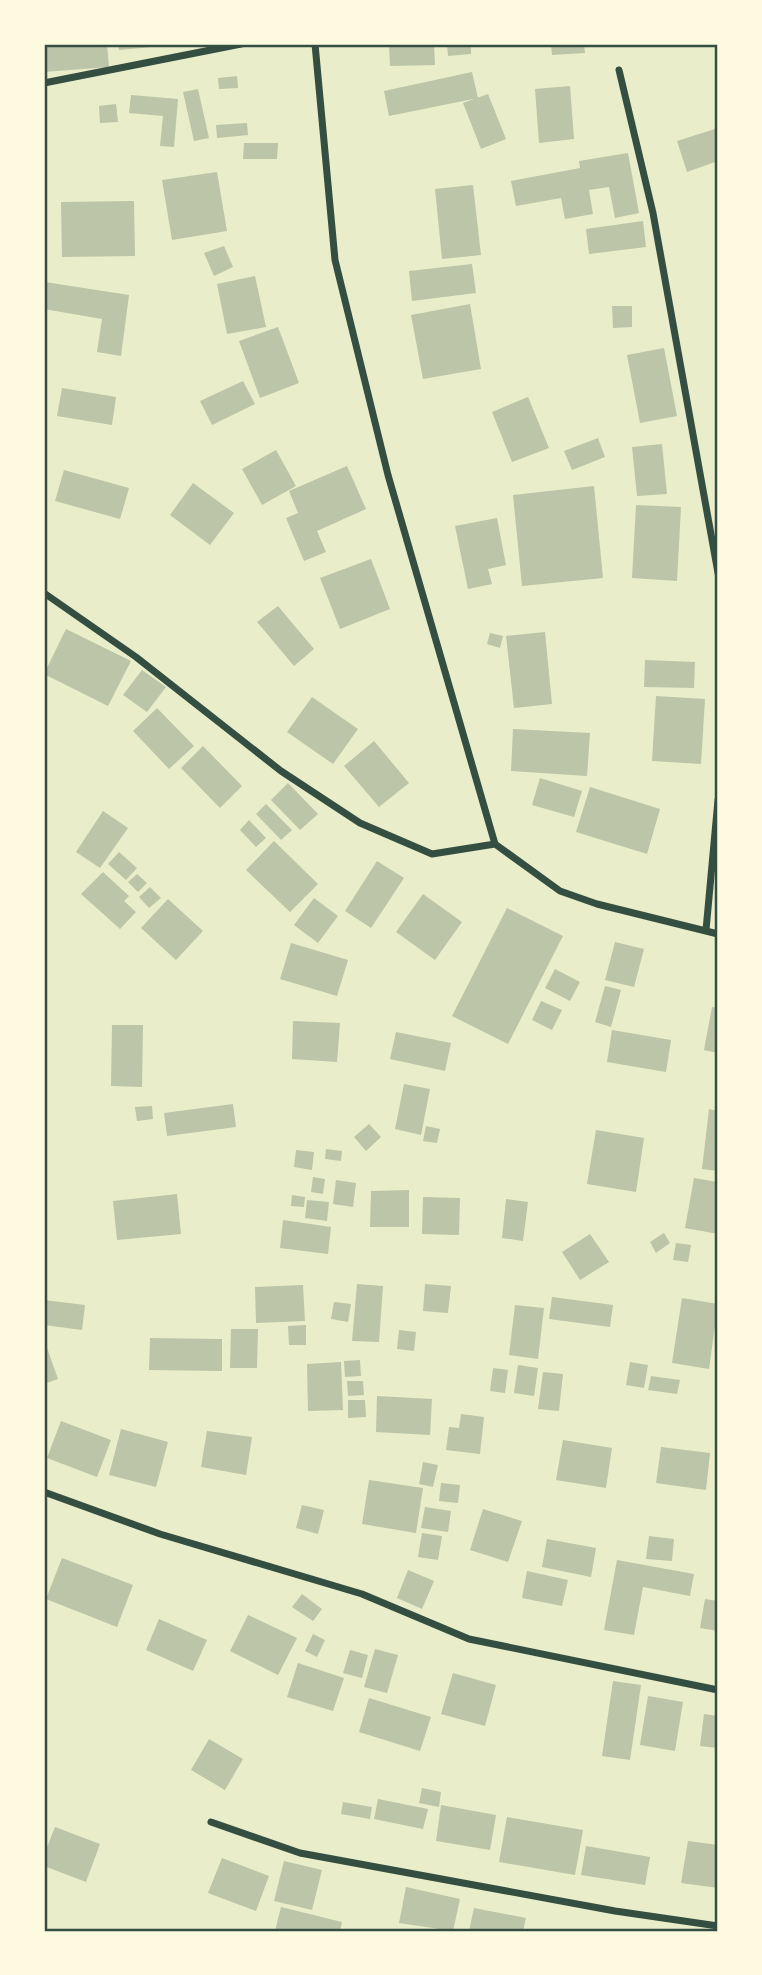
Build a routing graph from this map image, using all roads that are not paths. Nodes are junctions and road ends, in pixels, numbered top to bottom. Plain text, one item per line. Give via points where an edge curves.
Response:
1 (240, 44) edge
2 (316, 44) edge
3 (619, 70) dead end
4 (44, 83) edge
5 (718, 573) edge
6 (44, 593) edge
7 (718, 800) edge
8 (495, 844) junction
9 (706, 930) junction
10 (718, 934) edge
11 (44, 1492) edge
12 (718, 1690) edge
13 (211, 1822) dead end
14 (718, 1926) edge

1 - 4 street
2 - 8 street via 335,260 388,475
3 - 5 street via 653,213
6 - 8 street via 136,657 281,771 360,823 432,854
7 - 9 street
8 - 9 street via 560,891
9 - 10 street
11 - 12 street via 160,1534 362,1594 469,1639
13 - 14 street via 300,1853

